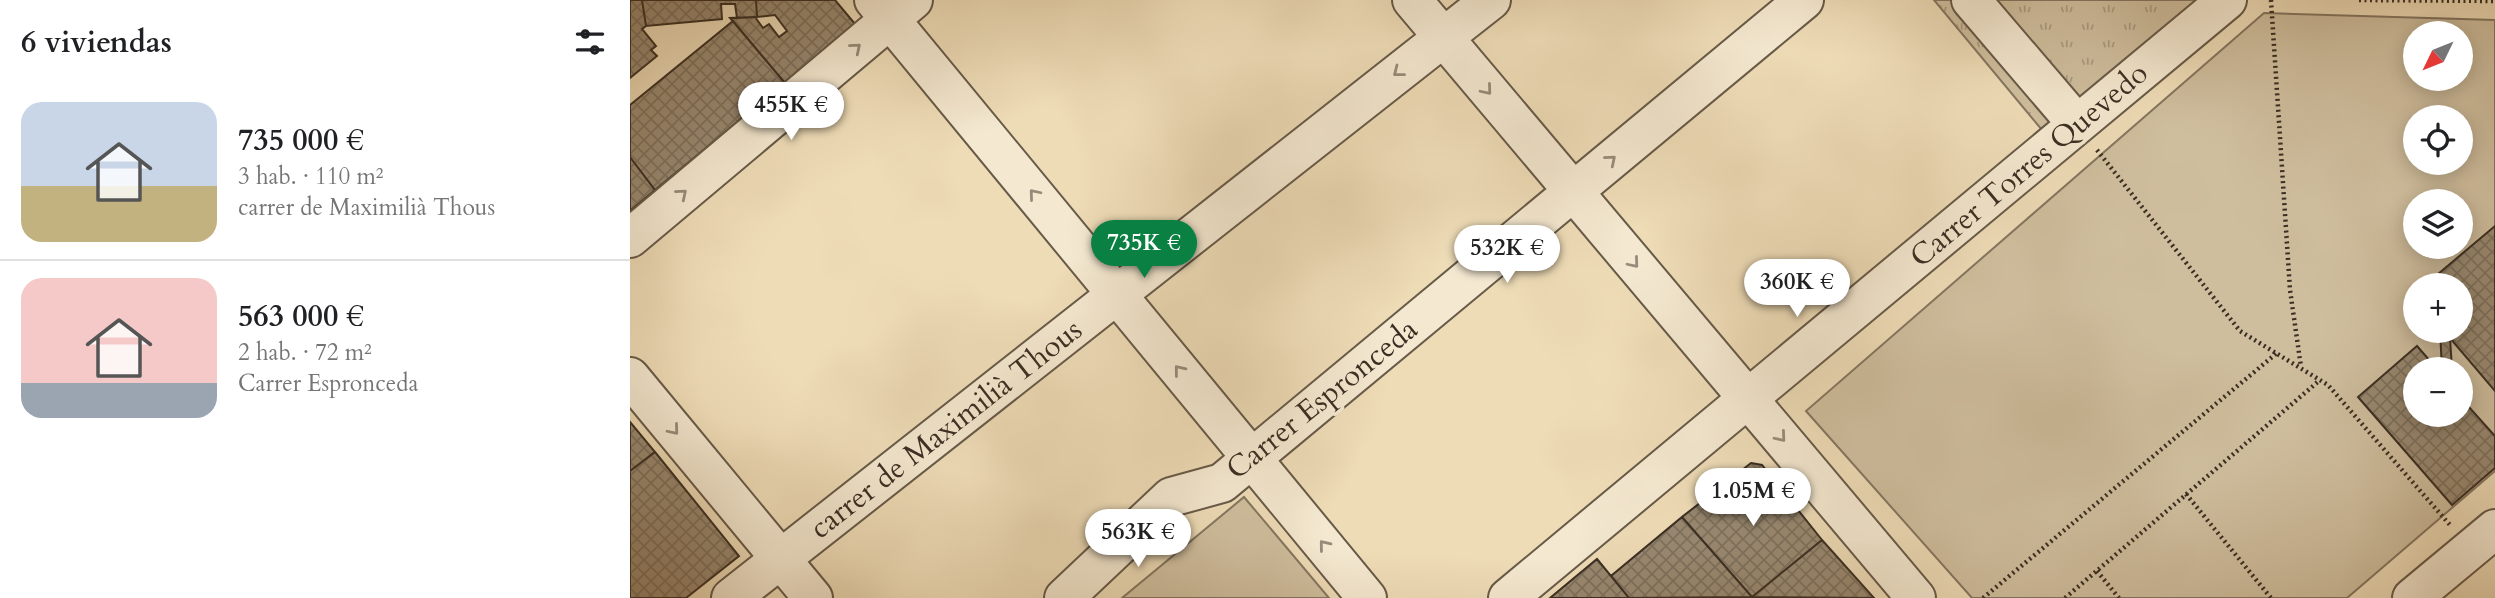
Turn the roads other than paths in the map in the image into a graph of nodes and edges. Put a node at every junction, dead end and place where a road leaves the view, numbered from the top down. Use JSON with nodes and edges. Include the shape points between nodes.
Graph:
{"nodes":[{"id":1,"x":1412,"y":0,"type":"edge"},
{"id":2,"x":1490,"y":0,"type":"edge"},
{"id":3,"x":1804,"y":0,"type":"edge"},
{"id":4,"x":1971,"y":0,"type":"edge"},
{"id":5,"x":2227,"y":0,"type":"edge"},
{"id":6,"x":892,"y":7,"type":"edge"},
{"id":7,"x":1443,"y":37,"type":"junction"},
{"id":8,"x":2077,"y":124,"type":"junction"},
{"id":9,"x":1573,"y":191,"type":"junction"},
{"id":10,"x":630,"y":238,"type":"edge"},
{"id":11,"x":1117,"y":294,"type":"junction"},
{"id":12,"x":630,"y":377,"type":"edge"},
{"id":13,"x":1748,"y":399,"type":"junction"},
{"id":14,"x":1252,"y":458,"type":"junction"},
{"id":15,"x":2483,"y":539,"type":"edge"},
{"id":16,"x":781,"y":559,"type":"junction"},
{"id":17,"x":731,"y":598,"type":"edge"},
{"id":18,"x":813,"y":598,"type":"edge"},
{"id":19,"x":1063,"y":598,"type":"edge"},
{"id":20,"x":1367,"y":598,"type":"edge"},
{"id":21,"x":1508,"y":598,"type":"edge"},
{"id":22,"x":1916,"y":598,"type":"edge"},
{"id":23,"x":2412,"y":598,"type":"edge"}],
"edges":[{"from":1,"to":7,"type":"street"},
{"from":2,"to":7,"type":"street","name":"carrer de Maximilià Thous"},
{"from":9,"to":3,"type":"street","name":"Carrer Espronceda","one_way":true},
{"from":4,"to":8,"type":"street"},
{"from":5,"to":8,"type":"street","name":"Carrer Torres Quevedo"},
{"from":10,"to":6,"type":"street","one_way":true},
{"from":11,"to":6,"type":"street","one_way":true},
{"from":7,"to":9,"type":"street","one_way":true},
{"from":7,"to":11,"type":"street","name":"carrer de Maximilià Thous","one_way":true},
{"from":8,"to":13,"type":"street","name":"Carrer Torres Quevedo"},
{"from":9,"to":13,"type":"street","one_way":true},
{"from":9,"to":14,"type":"street","name":"Carrer Espronceda"},
{"from":14,"to":11,"type":"street","one_way":true},
{"from":11,"to":16,"type":"street","name":"carrer de Maximilià Thous"},
{"from":12,"to":16,"type":"street","one_way":true},
{"from":13,"to":21,"type":"street","name":"Carrer Torres Quevedo"},
{"from":13,"to":22,"type":"street","one_way":true},
{"from":14,"to":19,"type":"street","name":"Carrer Espronceda","via":[[1222,483],[1171,497]]},
{"from":20,"to":14,"type":"street","one_way":true},
{"from":15,"to":23,"type":"street"},
{"from":16,"to":17,"type":"street","name":"carrer de Maximilià Thous"},
{"from":16,"to":18,"type":"street"}]}
